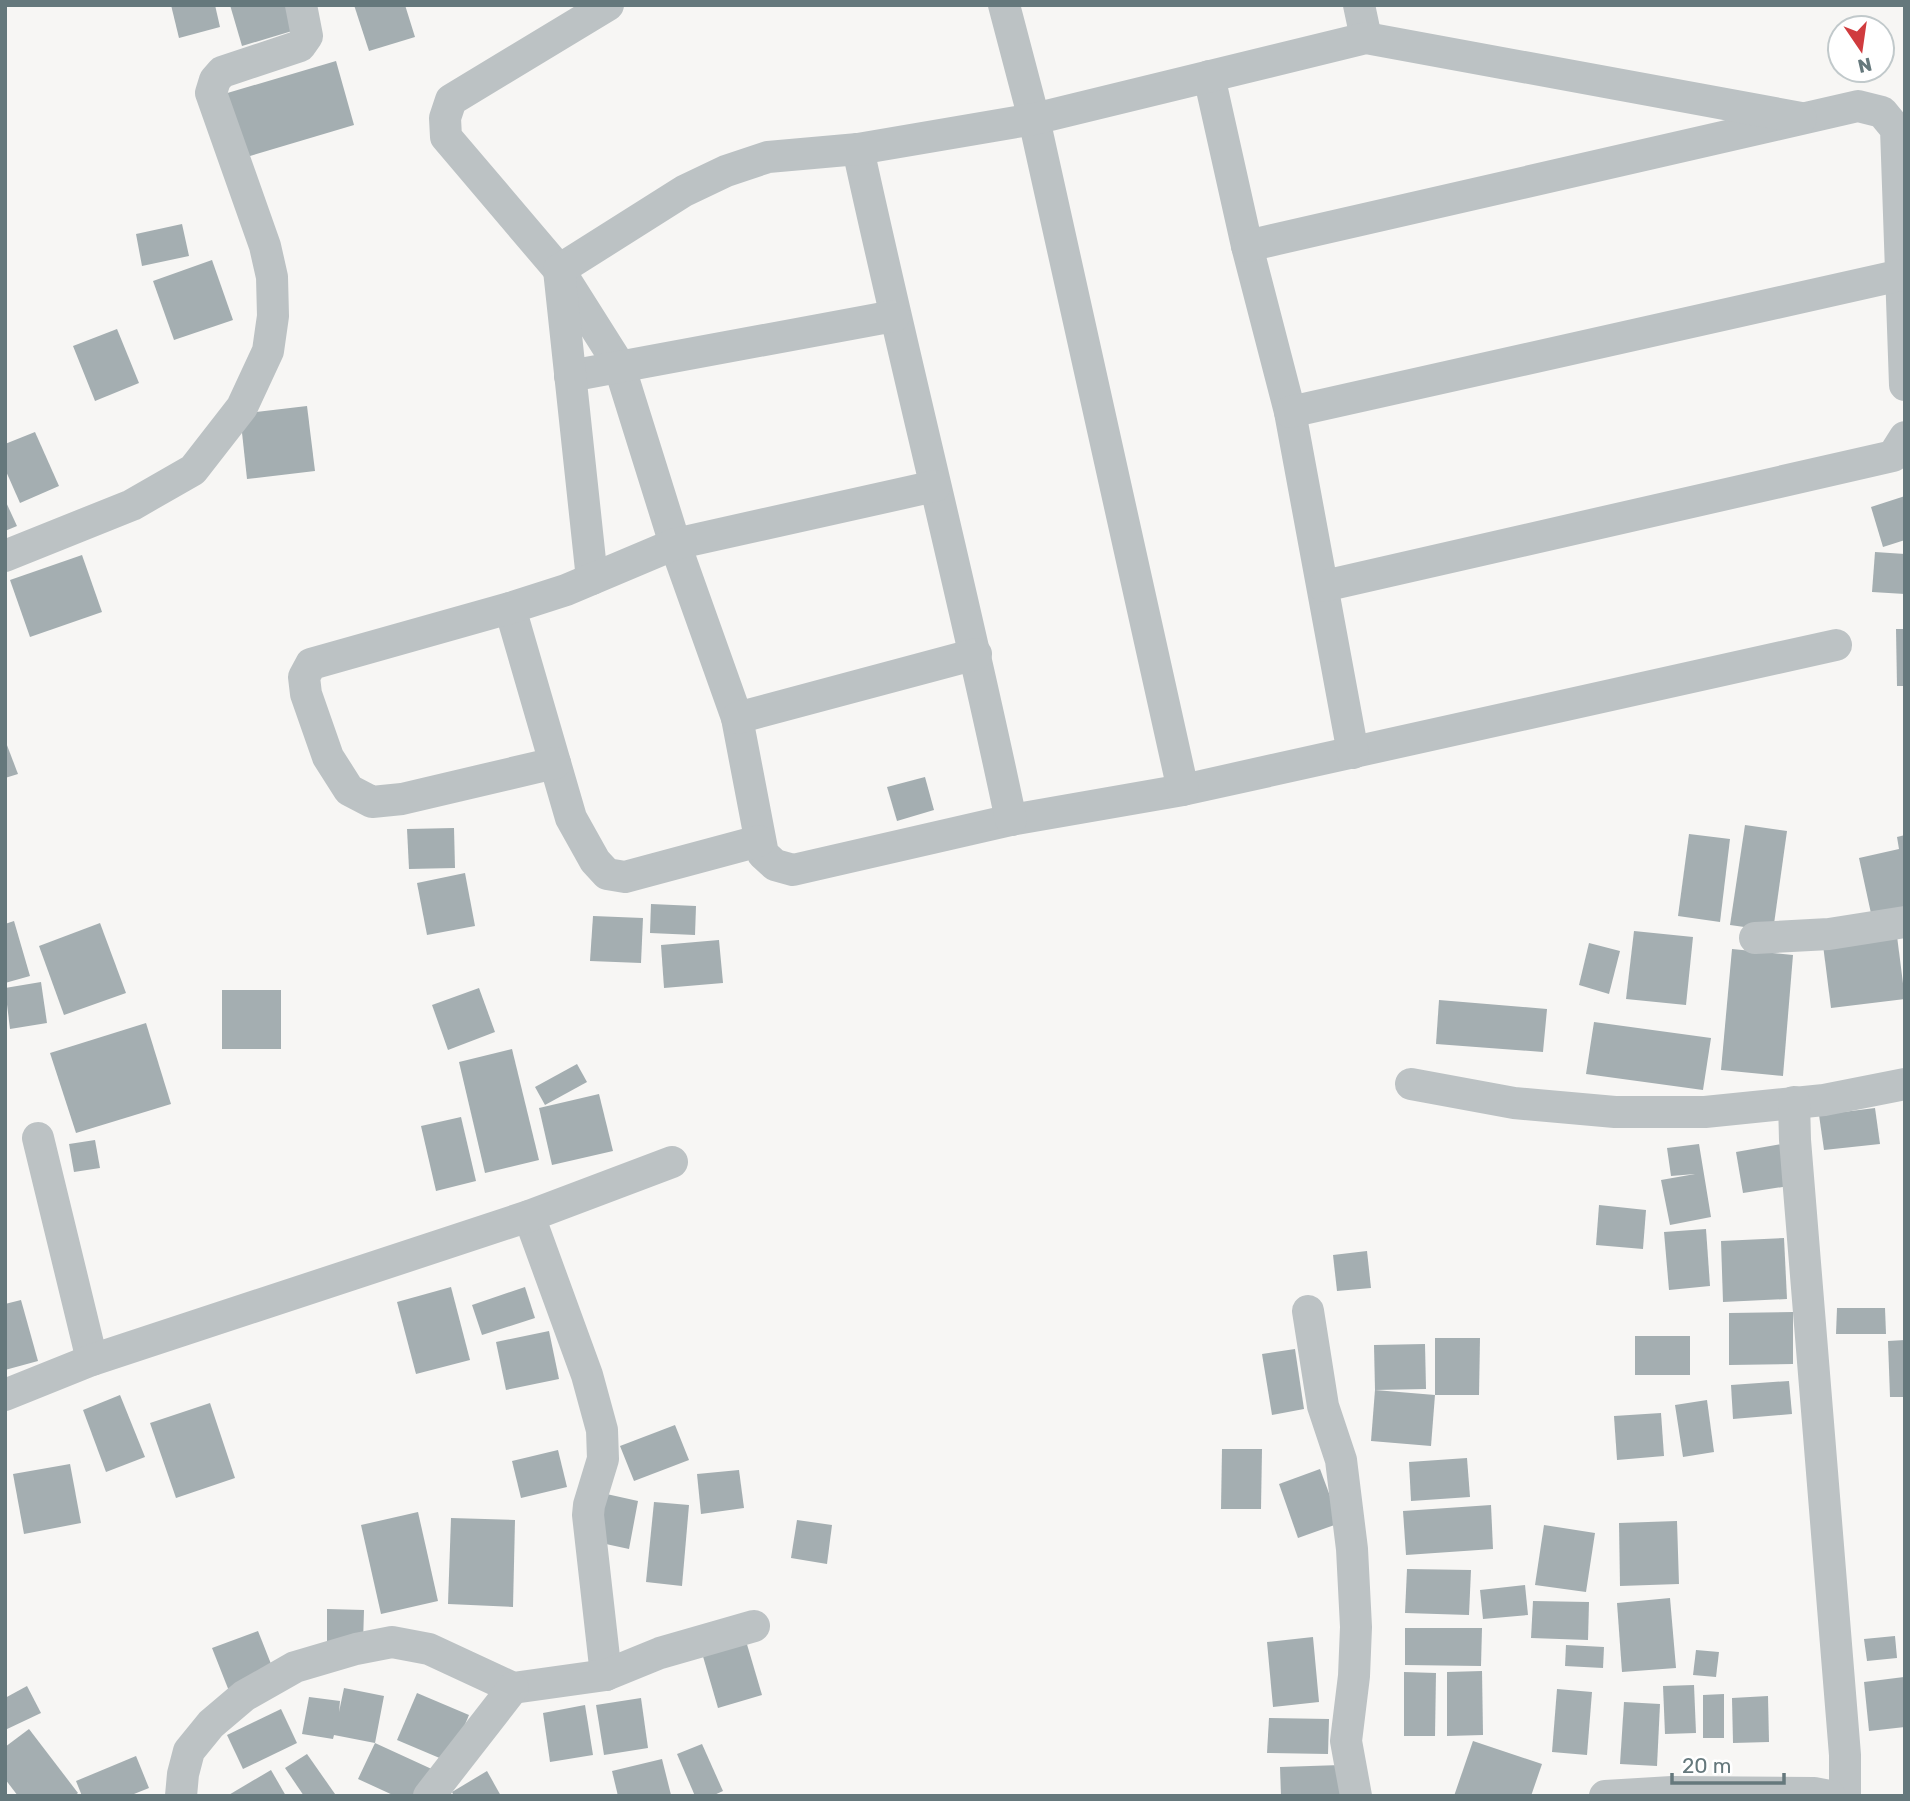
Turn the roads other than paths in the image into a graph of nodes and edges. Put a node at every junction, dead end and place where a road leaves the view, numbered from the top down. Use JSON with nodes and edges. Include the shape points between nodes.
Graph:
{"nodes":[{"id":1,"x":301,"y":5,"type":"edge"},
{"id":2,"x":608,"y":5,"type":"edge"},
{"id":3,"x":1004,"y":5,"type":"edge"},
{"id":4,"x":1359,"y":5,"type":"edge"},
{"id":5,"x":1366,"y":38,"type":"junction"},
{"id":6,"x":1209,"y":76,"type":"junction"},
{"id":7,"x":1801,"y":118,"type":"junction"},
{"id":8,"x":1034,"y":119,"type":"junction"},
{"id":9,"x":858,"y":149,"type":"junction"},
{"id":10,"x":1247,"y":246,"type":"junction"},
{"id":11,"x":559,"y":270,"type":"junction"},
{"id":12,"x":1901,"y":275,"type":"junction"},
{"id":13,"x":894,"y":316,"type":"junction"},
{"id":14,"x":619,"y":365,"type":"junction"},
{"id":15,"x":570,"y":376,"type":"junction"},
{"id":16,"x":1905,"y":385,"type":"edge"},
{"id":17,"x":1290,"y":412,"type":"junction"},
{"id":18,"x":1905,"y":437,"type":"edge"},
{"id":19,"x":935,"y":486,"type":"junction"},
{"id":20,"x":675,"y":544,"type":"junction"},
{"id":21,"x":5,"y":556,"type":"edge"},
{"id":22,"x":592,"y":579,"type":"junction"},
{"id":23,"x":1324,"y":586,"type":"junction"},
{"id":24,"x":510,"y":608,"type":"junction"},
{"id":25,"x":1836,"y":645,"type":"dead end"},
{"id":26,"x":976,"y":654,"type":"junction"},
{"id":27,"x":737,"y":718,"type":"junction"},
{"id":28,"x":1353,"y":753,"type":"junction"},
{"id":29,"x":555,"y":763,"type":"junction"},
{"id":30,"x":1183,"y":790,"type":"junction"},
{"id":31,"x":1011,"y":820,"type":"junction"},
{"id":32,"x":759,"y":841,"type":"junction"},
{"id":33,"x":1905,"y":922,"type":"edge"},
{"id":34,"x":1755,"y":938,"type":"dead end"},
{"id":35,"x":1411,"y":1084,"type":"dead end"},
{"id":36,"x":1905,"y":1084,"type":"edge"},
{"id":37,"x":1794,"y":1102,"type":"junction"},
{"id":38,"x":38,"y":1138,"type":"dead end"},
{"id":39,"x":672,"y":1161,"type":"dead end"},
{"id":40,"x":529,"y":1216,"type":"junction"},
{"id":41,"x":1308,"y":1311,"type":"dead end"},
{"id":42,"x":92,"y":1360,"type":"junction"},
{"id":43,"x":5,"y":1395,"type":"edge"},
{"id":44,"x":754,"y":1626,"type":"dead end"},
{"id":45,"x":606,"y":1675,"type":"junction"},
{"id":46,"x":513,"y":1688,"type":"junction"},
{"id":47,"x":1672,"y":1794,"type":"edge"},
{"id":48,"x":181,"y":1796,"type":"edge"},
{"id":49,"x":429,"y":1796,"type":"edge"},
{"id":50,"x":1356,"y":1796,"type":"edge"},
{"id":51,"x":1605,"y":1796,"type":"edge"},
{"id":52,"x":1829,"y":1796,"type":"edge"},
{"id":53,"x":1845,"y":1796,"type":"edge"}],
"edges":[{"from":1,"to":21,"type":"street","via":[[307,36],[300,46],[222,72],[211,93],[272,278],[268,351],[242,407],[193,470],[132,505]]},
{"from":2,"to":11,"type":"street","via":[[452,100],[445,118],[446,137]]},
{"from":3,"to":8,"type":"street"},
{"from":4,"to":5,"type":"street"},
{"from":5,"to":6,"type":"street"},
{"from":5,"to":7,"type":"street"},
{"from":6,"to":8,"type":"street"},
{"from":6,"to":10,"type":"street"},
{"from":7,"to":10,"type":"street"},
{"from":7,"to":12,"type":"street","via":[[1858,106],[1882,112],[1896,129]]},
{"from":8,"to":9,"type":"street"},
{"from":8,"to":30,"type":"street"},
{"from":9,"to":11,"type":"street","via":[[768,157],[726,171],[684,191]]},
{"from":9,"to":13,"type":"street"},
{"from":10,"to":17,"type":"street"},
{"from":11,"to":14,"type":"street"},
{"from":11,"to":15,"type":"street"},
{"from":12,"to":16,"type":"street"},
{"from":12,"to":17,"type":"street"},
{"from":13,"to":14,"type":"street"},
{"from":13,"to":19,"type":"street"},
{"from":14,"to":15,"type":"street"},
{"from":14,"to":20,"type":"street"},
{"from":15,"to":22,"type":"street"},
{"from":17,"to":23,"type":"street"},
{"from":18,"to":23,"type":"street","via":[[1893,456]]},
{"from":19,"to":20,"type":"street"},
{"from":19,"to":26,"type":"street"},
{"from":20,"to":22,"type":"street"},
{"from":20,"to":27,"type":"street"},
{"from":22,"to":24,"type":"street"},
{"from":23,"to":28,"type":"street"},
{"from":24,"to":29,"type":"street"},
{"from":24,"to":29,"type":"street","via":[[311,664],[304,677],[306,694],[328,757],[349,790],[372,802]]},
{"from":25,"to":28,"type":"street"},
{"from":26,"to":27,"type":"street"},
{"from":26,"to":31,"type":"street"},
{"from":27,"to":32,"type":"street"},
{"from":28,"to":30,"type":"street"},
{"from":29,"to":32,"type":"street","via":[[571,818],[607,874],[625,877]]},
{"from":30,"to":31,"type":"street"},
{"from":31,"to":32,"type":"street","via":[[793,870],[775,865],[763,854]]},
{"from":33,"to":34,"type":"street","via":[[1829,934]]},
{"from":35,"to":37,"type":"street","via":[[1514,1103],[1615,1112],[1705,1112]]},
{"from":36,"to":37,"type":"street"},
{"from":37,"to":53,"type":"street"},
{"from":38,"to":42,"type":"street"},
{"from":39,"to":40,"type":"street"},
{"from":40,"to":42,"type":"street"},
{"from":40,"to":45,"type":"street","via":[[587,1375],[602,1430],[603,1459],[588,1515]]},
{"from":41,"to":50,"type":"street","via":[[1323,1406],[1341,1460],[1352,1549],[1356,1627],[1346,1741]]},
{"from":42,"to":43,"type":"street"},
{"from":44,"to":45,"type":"street","via":[[660,1653]]},
{"from":45,"to":46,"type":"street"},
{"from":46,"to":48,"type":"street","via":[[429,1649],[392,1642],[295,1667],[244,1696],[211,1724],[189,1751]]},
{"from":46,"to":49,"type":"street"},
{"from":47,"to":51,"type":"street"},
{"from":47,"to":52,"type":"street"}]}
